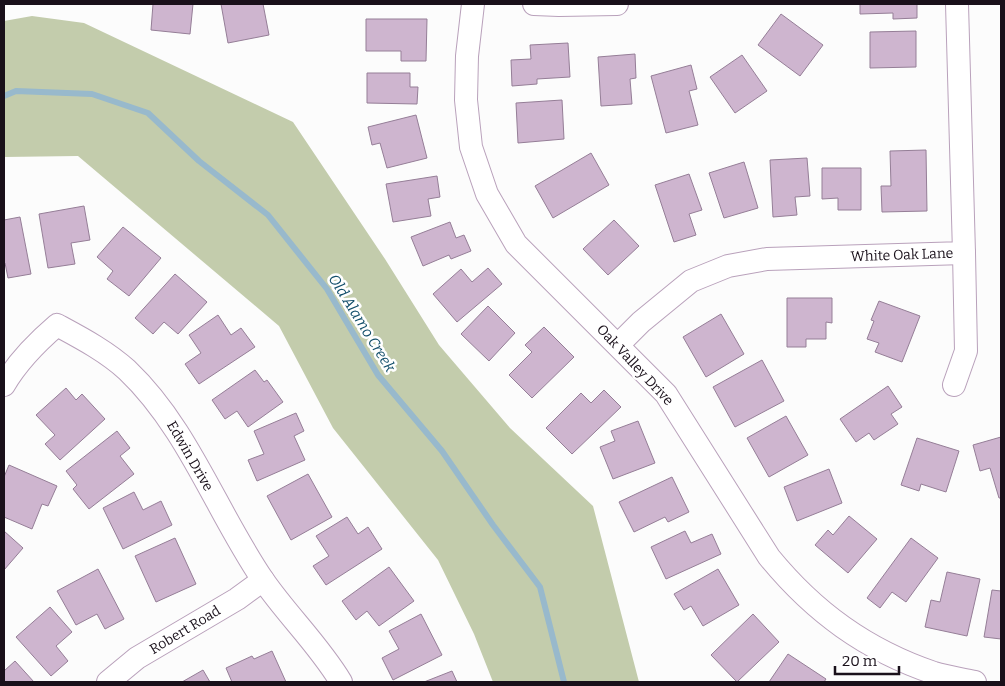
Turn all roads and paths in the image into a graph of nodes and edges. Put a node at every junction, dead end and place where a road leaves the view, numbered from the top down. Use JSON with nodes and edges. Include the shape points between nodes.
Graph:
{"nodes":[{"id":1,"x":473,"y":4,"type":"edge"},
{"id":2,"x":534,"y":4,"type":"edge"},
{"id":3,"x":617,"y":4,"type":"edge"},
{"id":4,"x":958,"y":4,"type":"edge"},
{"id":5,"x":964,"y":253,"type":"junction"},
{"id":6,"x":618,"y":345,"type":"junction"},
{"id":7,"x":4,"y":385,"type":"edge"},
{"id":8,"x":954,"y":385,"type":"dead end"},
{"id":9,"x":263,"y":580,"type":"junction"},
{"id":10,"x":108,"y":682,"type":"edge"},
{"id":11,"x":341,"y":682,"type":"edge"},
{"id":12,"x":976,"y":682,"type":"edge"}],
"edges":[{"from":1,"to":6,"type":"street","name":"Oak Valley Drive","via":[[466,100],[471,147],[487,194],[516,244]]},
{"from":2,"to":3,"type":"street"},
{"from":4,"to":5,"type":"street","name":"White Oak Lane"},
{"from":5,"to":6,"type":"street","name":"White Oak Lane","via":[[766,259],[728,266],[691,281]]},
{"from":5,"to":8,"type":"street","via":[[966,351]]},
{"from":6,"to":12,"type":"street","name":"Oak Valley Drive","via":[[666,394],[769,557],[813,604],[885,653],[935,673]]},
{"from":7,"to":9,"type":"street","name":"Edwin Drive","via":[[34,344],[57,325],[98,347],[127,370],[166,413]]},
{"from":9,"to":10,"type":"street","name":"Robert Road","via":[[138,658]]},
{"from":9,"to":11,"type":"street","name":"Edwin Drive"}]}
